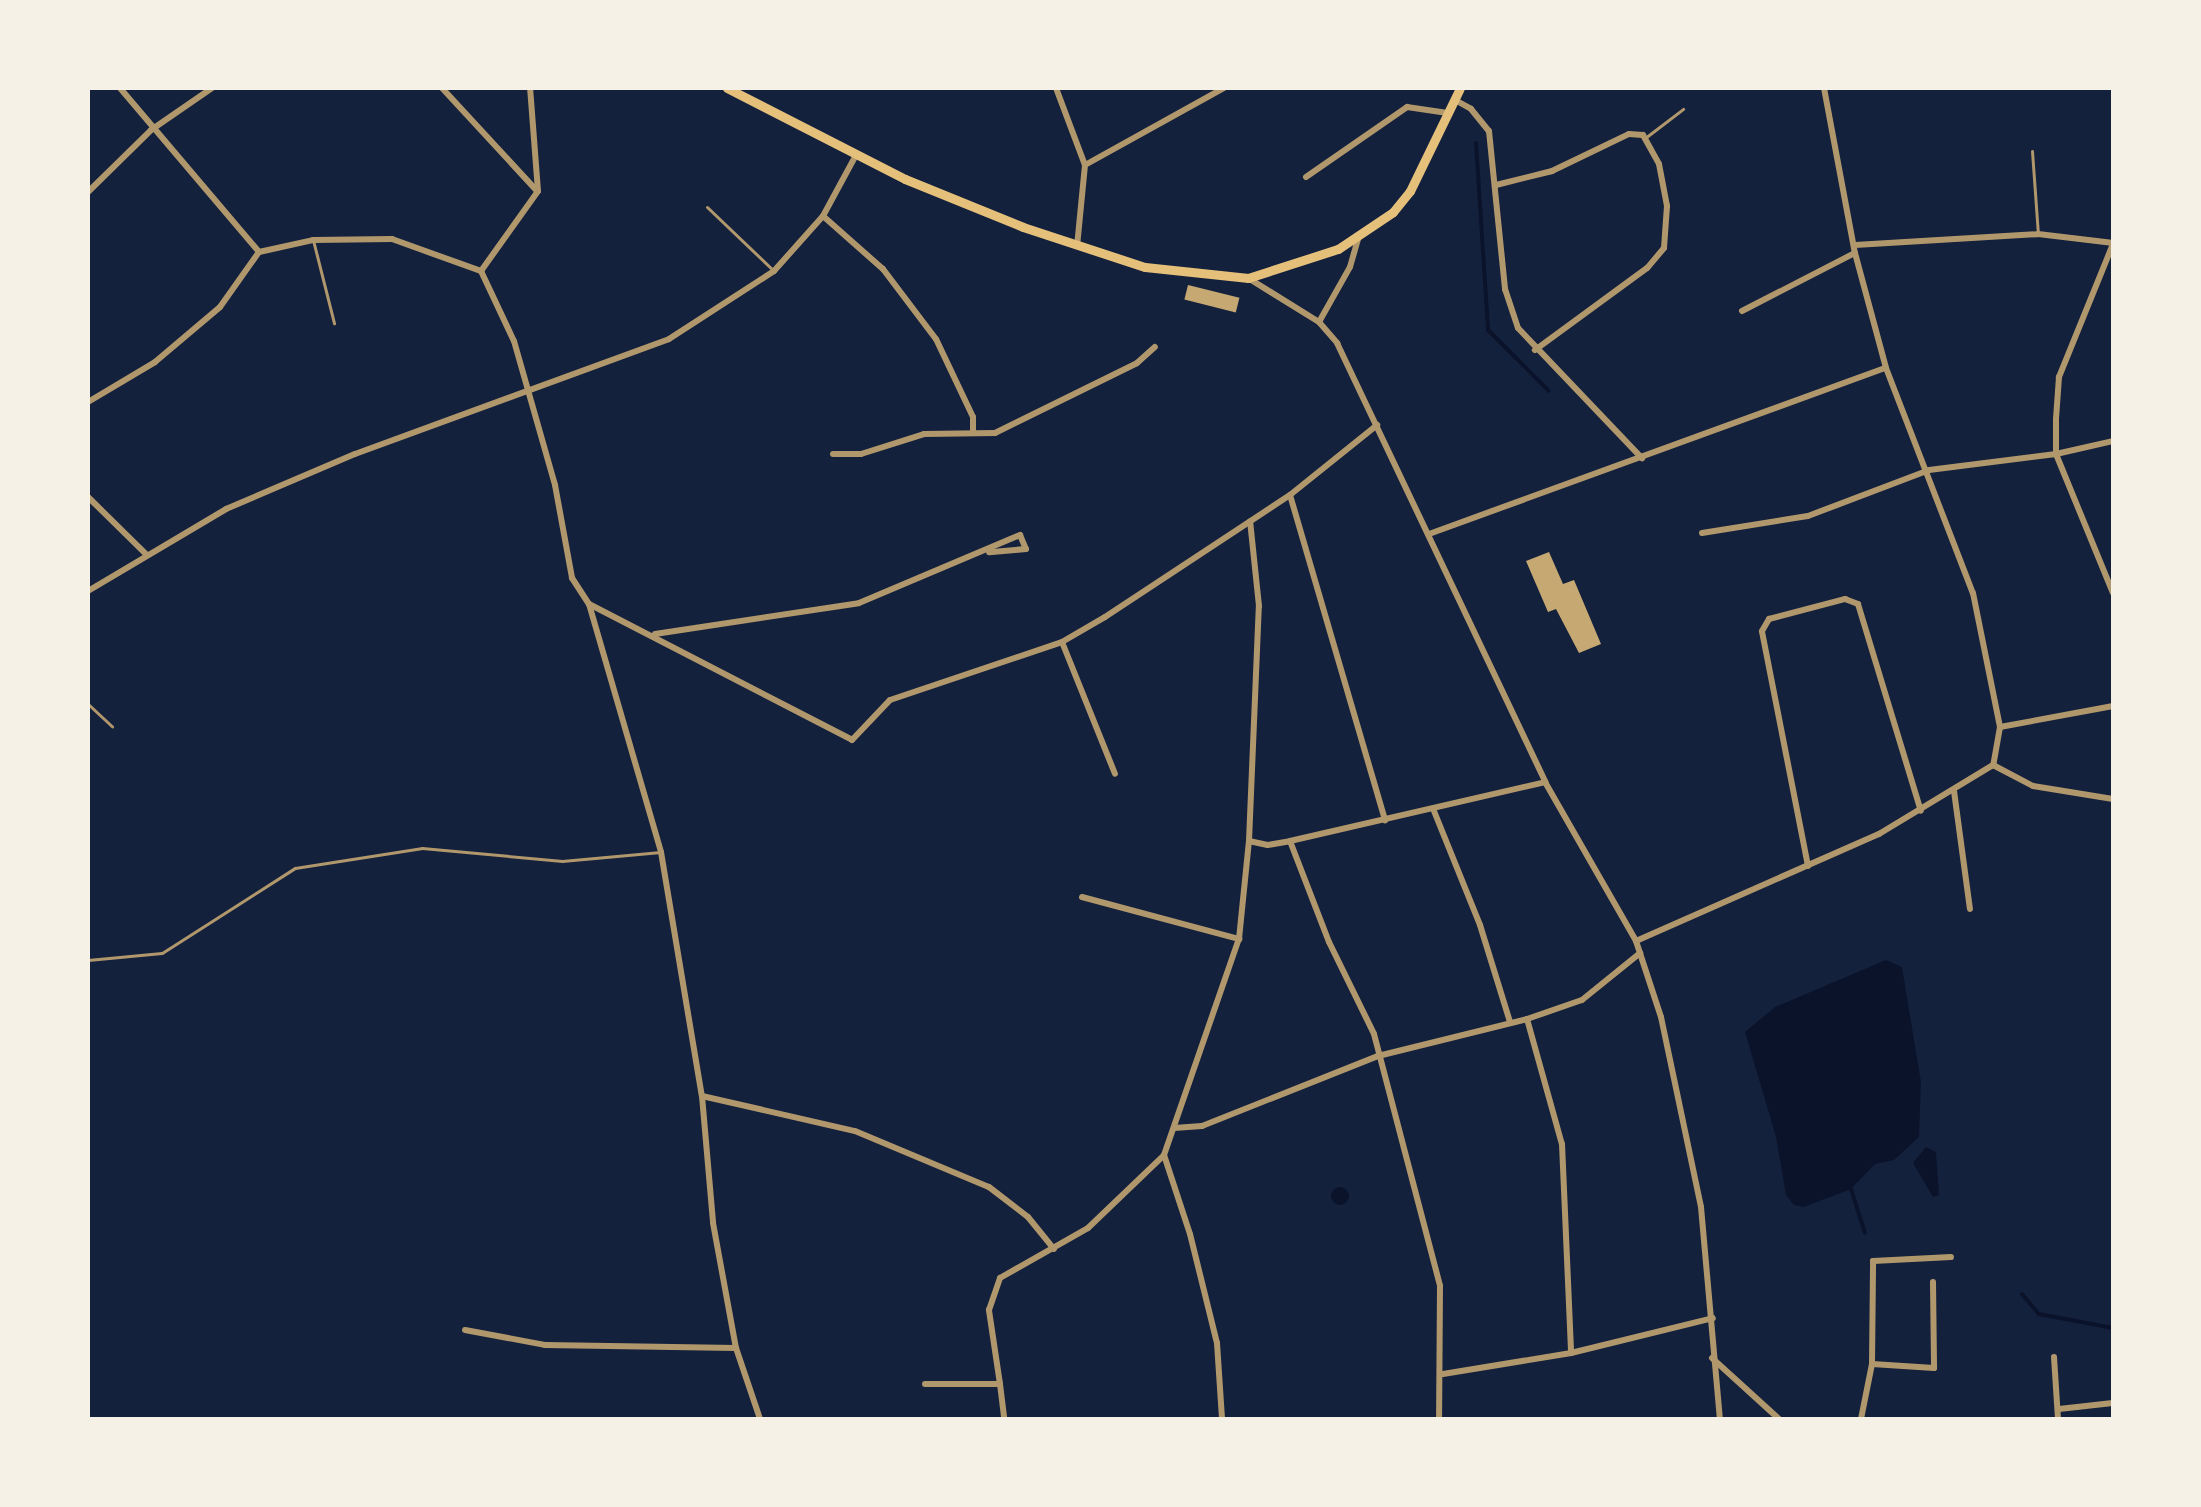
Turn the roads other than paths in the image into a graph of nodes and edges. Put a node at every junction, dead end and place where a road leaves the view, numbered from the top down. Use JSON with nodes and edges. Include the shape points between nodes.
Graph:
{"nodes":[{"id":1,"x":120,"y":88,"type":"edge"},
{"id":2,"x":212,"y":88,"type":"edge"},
{"id":3,"x":442,"y":88,"type":"edge"},
{"id":4,"x":530,"y":88,"type":"edge"},
{"id":5,"x":728,"y":88,"type":"edge"},
{"id":6,"x":1056,"y":88,"type":"edge"},
{"id":7,"x":1199,"y":88,"type":"edge"},
{"id":8,"x":1224,"y":88,"type":"edge"},
{"id":9,"x":1460,"y":88,"type":"edge"},
{"id":10,"x":1824,"y":88,"type":"edge"},
{"id":11,"x":1206,"y":97,"type":"junction"},
{"id":12,"x":1455,"y":100,"type":"junction"},
{"id":13,"x":1683,"y":109,"type":"dead end"},
{"id":14,"x":1448,"y":113,"type":"junction"},
{"id":15,"x":151,"y":130,"type":"junction"},
{"id":16,"x":1645,"y":138,"type":"junction"},
{"id":17,"x":2032,"y":151,"type":"dead end"},
{"id":18,"x":856,"y":155,"type":"junction"},
{"id":19,"x":1085,"y":165,"type":"junction"},
{"id":20,"x":1306,"y":177,"type":"dead end"},
{"id":21,"x":1496,"y":185,"type":"junction"},
{"id":22,"x":538,"y":191,"type":"junction"},
{"id":23,"x":88,"y":192,"type":"edge"},
{"id":24,"x":707,"y":207,"type":"dead end"},
{"id":25,"x":823,"y":216,"type":"junction"},
{"id":26,"x":2038,"y":234,"type":"junction"},
{"id":27,"x":1358,"y":239,"type":"junction"},
{"id":28,"x":313,"y":240,"type":"junction"},
{"id":29,"x":2113,"y":243,"type":"edge"},
{"id":30,"x":1855,"y":245,"type":"junction"},
{"id":31,"x":1077,"y":246,"type":"junction"},
{"id":32,"x":259,"y":252,"type":"junction"},
{"id":33,"x":1855,"y":253,"type":"junction"},
{"id":34,"x":481,"y":271,"type":"junction"},
{"id":35,"x":774,"y":271,"type":"junction"},
{"id":36,"x":1248,"y":278,"type":"junction"},
{"id":37,"x":1742,"y":311,"type":"dead end"},
{"id":38,"x":1319,"y":322,"type":"junction"},
{"id":39,"x":334,"y":323,"type":"dead end"},
{"id":40,"x":1155,"y":347,"type":"dead end"},
{"id":41,"x":1535,"y":350,"type":"junction"},
{"id":42,"x":1886,"y":368,"type":"junction"},
{"id":43,"x":529,"y":392,"type":"junction"},
{"id":44,"x":88,"y":402,"type":"edge"},
{"id":45,"x":1377,"y":425,"type":"junction"},
{"id":46,"x":973,"y":433,"type":"junction"},
{"id":47,"x":2113,"y":441,"type":"edge"},
{"id":48,"x":833,"y":454,"type":"dead end"},
{"id":49,"x":2056,"y":454,"type":"junction"},
{"id":50,"x":1642,"y":458,"type":"junction"},
{"id":51,"x":1929,"y":470,"type":"junction"},
{"id":52,"x":1290,"y":495,"type":"junction"},
{"id":53,"x":88,"y":497,"type":"edge"},
{"id":54,"x":1250,"y":521,"type":"junction"},
{"id":55,"x":1702,"y":533,"type":"dead end"},
{"id":56,"x":1429,"y":534,"type":"junction"},
{"id":57,"x":989,"y":552,"type":"junction"},
{"id":58,"x":146,"y":554,"type":"junction"},
{"id":59,"x":88,"y":591,"type":"edge"},
{"id":60,"x":2113,"y":593,"type":"edge"},
{"id":61,"x":589,"y":604,"type":"junction"},
{"id":62,"x":655,"y":634,"type":"junction"},
{"id":63,"x":1062,"y":642,"type":"junction"},
{"id":64,"x":88,"y":704,"type":"edge"},
{"id":65,"x":2113,"y":706,"type":"edge"},
{"id":66,"x":112,"y":726,"type":"dead end"},
{"id":67,"x":2000,"y":727,"type":"junction"},
{"id":68,"x":1993,"y":765,"type":"junction"},
{"id":69,"x":1115,"y":774,"type":"dead end"},
{"id":70,"x":1545,"y":782,"type":"junction"},
{"id":71,"x":1954,"y":791,"type":"junction"},
{"id":72,"x":2113,"y":799,"type":"edge"},
{"id":73,"x":1434,"y":811,"type":"junction"},
{"id":74,"x":1921,"y":811,"type":"junction"},
{"id":75,"x":1385,"y":820,"type":"junction"},
{"id":76,"x":1249,"y":841,"type":"junction"},
{"id":77,"x":1290,"y":841,"type":"junction"},
{"id":78,"x":661,"y":852,"type":"junction"},
{"id":79,"x":1808,"y":866,"type":"junction"},
{"id":80,"x":1082,"y":897,"type":"dead end"},
{"id":81,"x":1970,"y":909,"type":"dead end"},
{"id":82,"x":1239,"y":939,"type":"junction"},
{"id":83,"x":1636,"y":941,"type":"junction"},
{"id":84,"x":1640,"y":953,"type":"junction"},
{"id":85,"x":88,"y":960,"type":"edge"},
{"id":86,"x":1527,"y":1019,"type":"junction"},
{"id":87,"x":1510,"y":1022,"type":"junction"},
{"id":88,"x":1378,"y":1056,"type":"junction"},
{"id":89,"x":702,"y":1096,"type":"junction"},
{"id":90,"x":1174,"y":1128,"type":"junction"},
{"id":91,"x":1164,"y":1155,"type":"junction"},
{"id":92,"x":1054,"y":1249,"type":"junction"},
{"id":93,"x":1951,"y":1257,"type":"dead end"},
{"id":94,"x":1933,"y":1282,"type":"dead end"},
{"id":95,"x":1713,"y":1318,"type":"junction"},
{"id":96,"x":465,"y":1330,"type":"dead end"},
{"id":97,"x":736,"y":1348,"type":"junction"},
{"id":98,"x":1571,"y":1353,"type":"junction"},
{"id":99,"x":2054,"y":1357,"type":"dead end"},
{"id":100,"x":1712,"y":1358,"type":"junction"},
{"id":101,"x":1872,"y":1364,"type":"junction"},
{"id":102,"x":1443,"y":1374,"type":"junction"},
{"id":103,"x":925,"y":1384,"type":"dead end"},
{"id":104,"x":1000,"y":1384,"type":"junction"},
{"id":105,"x":2113,"y":1403,"type":"edge"},
{"id":106,"x":2059,"y":1409,"type":"junction"},
{"id":107,"x":760,"y":1419,"type":"edge"},
{"id":108,"x":1004,"y":1419,"type":"edge"},
{"id":109,"x":1222,"y":1419,"type":"edge"},
{"id":110,"x":1439,"y":1419,"type":"edge"},
{"id":111,"x":1720,"y":1419,"type":"edge"},
{"id":112,"x":1779,"y":1419,"type":"edge"},
{"id":113,"x":1861,"y":1419,"type":"edge"},
{"id":114,"x":2058,"y":1419,"type":"edge"}],
"edges":[{"from":1,"to":15,"type":"street"},
{"from":2,"to":15,"type":"street"},
{"from":3,"to":22,"type":"street"},
{"from":4,"to":22,"type":"street"},
{"from":5,"to":18,"type":"main road"},
{"from":6,"to":19,"type":"street"},
{"from":7,"to":11,"type":"street"},
{"from":8,"to":11,"type":"street"},
{"from":9,"to":12,"type":"main road"},
{"from":10,"to":30,"type":"street"},
{"from":11,"to":19,"type":"street"},
{"from":12,"to":14,"type":"main road"},
{"from":12,"to":21,"type":"street","via":[[1471,109],[1489,131]]},
{"from":13,"to":16,"type":"lane"},
{"from":14,"to":20,"type":"street","via":[[1407,107]]},
{"from":14,"to":27,"type":"main road","via":[[1410,191]]},
{"from":15,"to":23,"type":"street"},
{"from":15,"to":32,"type":"street"},
{"from":16,"to":21,"type":"street","via":[[1629,134],[1552,171]]},
{"from":16,"to":41,"type":"street","via":[[1659,164],[1667,206],[1664,248],[1647,268]]},
{"from":17,"to":26,"type":"lane"},
{"from":18,"to":25,"type":"street"},
{"from":18,"to":31,"type":"main road","via":[[969,207]]},
{"from":19,"to":31,"type":"street"},
{"from":21,"to":41,"type":"street","via":[[1508,302],[1518,328]]},
{"from":22,"to":34,"type":"street"},
{"from":24,"to":35,"type":"lane"},
{"from":25,"to":35,"type":"street"},
{"from":25,"to":46,"type":"street","via":[[883,269],[936,339],[973,417]]},
{"from":26,"to":29,"type":"street","via":[[2075,234]]},
{"from":26,"to":30,"type":"street"},
{"from":27,"to":36,"type":"main road"},
{"from":27,"to":38,"type":"street","via":[[1350,267]]},
{"from":28,"to":32,"type":"street"},
{"from":28,"to":34,"type":"street","via":[[392,239]]},
{"from":28,"to":39,"type":"lane"},
{"from":29,"to":49,"type":"street","via":[[2059,377]]},
{"from":30,"to":33,"type":"street"},
{"from":31,"to":36,"type":"main road","via":[[1145,267]]},
{"from":32,"to":44,"type":"street","via":[[220,307],[155,362]]},
{"from":33,"to":37,"type":"street"},
{"from":33,"to":42,"type":"street"},
{"from":34,"to":43,"type":"street","via":[[514,341]]},
{"from":35,"to":43,"type":"street","via":[[669,339]]},
{"from":36,"to":38,"type":"street"},
{"from":38,"to":45,"type":"street","via":[[1337,343]]},
{"from":40,"to":46,"type":"street","via":[[1137,363],[995,433]]},
{"from":41,"to":50,"type":"street"},
{"from":42,"to":50,"type":"street"},
{"from":42,"to":51,"type":"street"},
{"from":43,"to":58,"type":"street","via":[[355,454],[226,509]]},
{"from":43,"to":61,"type":"street","via":[[555,485],[572,578]]},
{"from":45,"to":52,"type":"street"},
{"from":45,"to":56,"type":"street"},
{"from":46,"to":48,"type":"street","via":[[924,434],[861,454]]},
{"from":47,"to":49,"type":"street"},
{"from":49,"to":51,"type":"street"},
{"from":49,"to":60,"type":"street"},
{"from":50,"to":56,"type":"street"},
{"from":51,"to":55,"type":"street","via":[[1808,516]]},
{"from":51,"to":67,"type":"street","via":[[1973,593]]},
{"from":52,"to":54,"type":"street"},
{"from":52,"to":75,"type":"street"},
{"from":53,"to":58,"type":"street"},
{"from":54,"to":63,"type":"street"},
{"from":54,"to":76,"type":"street","via":[[1259,606]]},
{"from":56,"to":70,"type":"street"},
{"from":57,"to":57,"type":"street","via":[[1020,535],[1026,549],[1001,551]]},
{"from":57,"to":62,"type":"street","via":[[859,603]]},
{"from":58,"to":59,"type":"street"},
{"from":61,"to":62,"type":"street"},
{"from":61,"to":78,"type":"street"},
{"from":62,"to":63,"type":"street","via":[[852,740],[890,700]]},
{"from":63,"to":69,"type":"street"},
{"from":64,"to":66,"type":"lane"},
{"from":65,"to":67,"type":"street"},
{"from":67,"to":68,"type":"street"},
{"from":68,"to":71,"type":"street"},
{"from":68,"to":72,"type":"street","via":[[2033,786]]},
{"from":70,"to":73,"type":"street"},
{"from":70,"to":83,"type":"street"},
{"from":71,"to":74,"type":"street"},
{"from":71,"to":81,"type":"street"},
{"from":73,"to":75,"type":"street"},
{"from":73,"to":87,"type":"street","via":[[1480,925]]},
{"from":74,"to":79,"type":"street"},
{"from":74,"to":79,"type":"street","via":[[1858,604],[1845,599],[1769,619],[1762,631]]},
{"from":75,"to":77,"type":"street"},
{"from":76,"to":77,"type":"street"},
{"from":76,"to":82,"type":"street"},
{"from":77,"to":88,"type":"street","via":[[1329,942],[1374,1034]]},
{"from":78,"to":85,"type":"lane","via":[[562,861],[422,848],[295,868],[162,953]]},
{"from":78,"to":89,"type":"street"},
{"from":79,"to":83,"type":"street"},
{"from":80,"to":82,"type":"street"},
{"from":82,"to":90,"type":"street"},
{"from":83,"to":84,"type":"street"},
{"from":84,"to":86,"type":"street","via":[[1582,1000]]},
{"from":84,"to":95,"type":"street","via":[[1687,1131]]},
{"from":86,"to":87,"type":"street"},
{"from":86,"to":98,"type":"street","via":[[1562,1144]]},
{"from":87,"to":88,"type":"street"},
{"from":88,"to":90,"type":"street","via":[[1202,1126]]},
{"from":88,"to":102,"type":"street","via":[[1440,1286]]},
{"from":89,"to":92,"type":"street","via":[[855,1131],[989,1187],[1028,1217]]},
{"from":89,"to":97,"type":"street","via":[[713,1223]]},
{"from":90,"to":91,"type":"street"},
{"from":91,"to":92,"type":"street","via":[[1088,1228]]},
{"from":91,"to":109,"type":"street","via":[[1217,1343]]},
{"from":92,"to":104,"type":"street","via":[[1000,1278],[989,1310]]},
{"from":93,"to":101,"type":"street","via":[[1873,1261]]},
{"from":94,"to":101,"type":"street","via":[[1934,1368]]},
{"from":95,"to":98,"type":"street"},
{"from":95,"to":100,"type":"street"},
{"from":96,"to":97,"type":"street","via":[[545,1345]]},
{"from":97,"to":107,"type":"street"},
{"from":98,"to":102,"type":"street"},
{"from":99,"to":106,"type":"street"},
{"from":100,"to":111,"type":"street"},
{"from":100,"to":112,"type":"street"},
{"from":101,"to":113,"type":"street"},
{"from":102,"to":110,"type":"street"},
{"from":103,"to":104,"type":"street"},
{"from":104,"to":108,"type":"street"},
{"from":105,"to":106,"type":"street"},
{"from":106,"to":114,"type":"street"}]}
